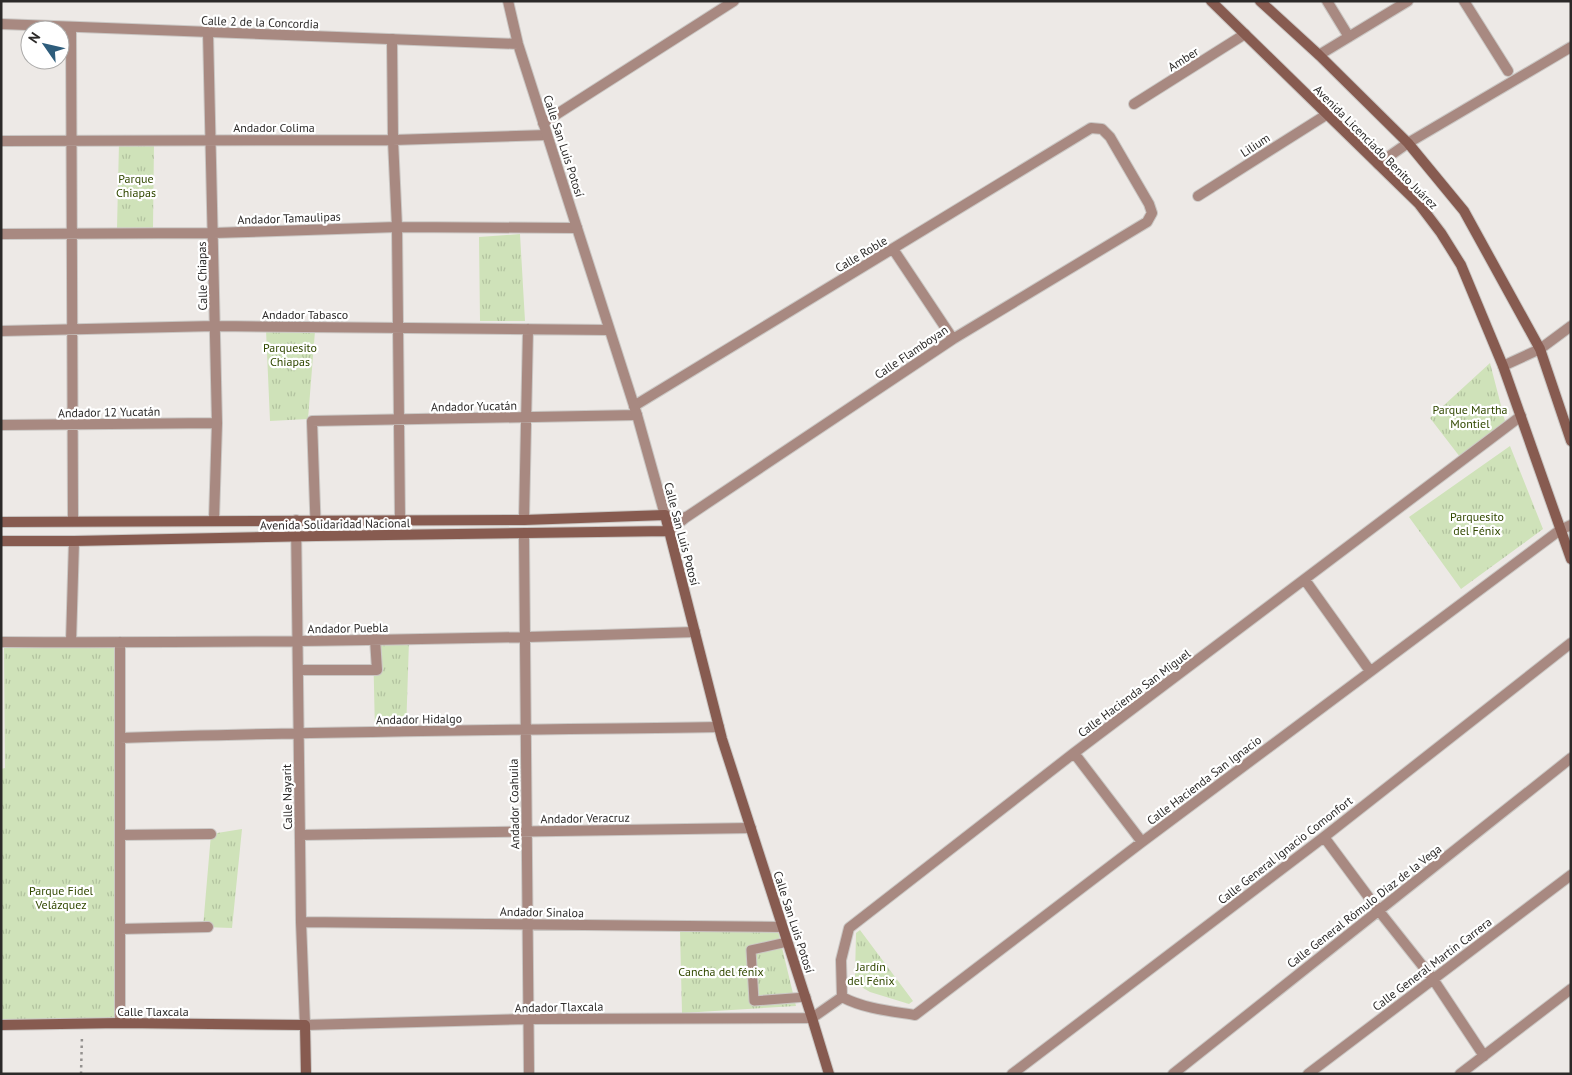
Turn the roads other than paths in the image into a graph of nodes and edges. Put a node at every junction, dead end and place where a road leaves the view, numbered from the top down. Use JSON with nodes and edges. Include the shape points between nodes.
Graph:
{"nodes":[{"id":1,"x":508,"y":1,"type":"edge"},
{"id":2,"x":734,"y":1,"type":"edge"},
{"id":3,"x":1211,"y":1,"type":"edge"},
{"id":4,"x":1260,"y":1,"type":"edge"},
{"id":5,"x":1328,"y":1,"type":"edge"},
{"id":6,"x":1408,"y":1,"type":"edge"},
{"id":7,"x":1464,"y":1,"type":"edge"},
{"id":8,"x":1,"y":24,"type":"edge"},
{"id":9,"x":71,"y":27,"type":"junction"},
{"id":10,"x":208,"y":32,"type":"junction"},
{"id":11,"x":1245,"y":34,"type":"junction"},
{"id":12,"x":1349,"y":37,"type":"junction"},
{"id":13,"x":392,"y":39,"type":"junction"},
{"id":14,"x":518,"y":44,"type":"junction"},
{"id":15,"x":1571,"y":46,"type":"edge"},
{"id":16,"x":1320,"y":56,"type":"junction"},
{"id":17,"x":1508,"y":71,"type":"dead end"},
{"id":18,"x":1134,"y":104,"type":"dead end"},
{"id":19,"x":1326,"y":115,"type":"junction"},
{"id":20,"x":543,"y":123,"type":"junction"},
{"id":21,"x":1102,"y":129,"type":"joint"},
{"id":22,"x":547,"y":135,"type":"junction"},
{"id":23,"x":71,"y":140,"type":"junction"},
{"id":24,"x":210,"y":140,"type":"junction"},
{"id":25,"x":393,"y":140,"type":"junction"},
{"id":26,"x":1,"y":141,"type":"edge"},
{"id":27,"x":1408,"y":143,"type":"junction"},
{"id":28,"x":1378,"y":164,"type":"junction"},
{"id":29,"x":1198,"y":196,"type":"dead end"},
{"id":30,"x":397,"y":227,"type":"junction"},
{"id":31,"x":577,"y":228,"type":"junction"},
{"id":32,"x":214,"y":233,"type":"junction"},
{"id":33,"x":1,"y":234,"type":"edge"},
{"id":34,"x":72,"y":234,"type":"junction"},
{"id":35,"x":893,"y":249,"type":"junction"},
{"id":36,"x":215,"y":326,"type":"junction"},
{"id":37,"x":1571,"y":326,"type":"edge"},
{"id":38,"x":398,"y":328,"type":"junction"},
{"id":39,"x":72,"y":329,"type":"junction"},
{"id":40,"x":528,"y":329,"type":"junction"},
{"id":41,"x":609,"y":330,"type":"junction"},
{"id":42,"x":1,"y":331,"type":"edge"},
{"id":43,"x":953,"y":339,"type":"junction"},
{"id":44,"x":1540,"y":349,"type":"junction"},
{"id":45,"x":1503,"y":366,"type":"junction"},
{"id":46,"x":635,"y":411,"type":"junction"},
{"id":47,"x":1521,"y":416,"type":"junction"},
{"id":48,"x":527,"y":418,"type":"junction"},
{"id":49,"x":398,"y":420,"type":"junction"},
{"id":50,"x":217,"y":423,"type":"junction"},
{"id":51,"x":1,"y":425,"type":"edge"},
{"id":52,"x":73,"y":425,"type":"junction"},
{"id":53,"x":1571,"y":440,"type":"edge"},
{"id":54,"x":665,"y":515,"type":"junction"},
{"id":55,"x":685,"y":518,"type":"junction"},
{"id":56,"x":73,"y":520,"type":"junction"},
{"id":57,"x":214,"y":520,"type":"junction"},
{"id":58,"x":296,"y":520,"type":"junction"},
{"id":59,"x":315,"y":520,"type":"junction"},
{"id":60,"x":400,"y":520,"type":"junction"},
{"id":61,"x":524,"y":520,"type":"junction"},
{"id":62,"x":1,"y":522,"type":"edge"},
{"id":63,"x":1571,"y":525,"type":"edge"},
{"id":64,"x":1560,"y":530,"type":"junction"},
{"id":65,"x":669,"y":531,"type":"junction"},
{"id":66,"x":524,"y":534,"type":"junction"},
{"id":67,"x":296,"y":536,"type":"junction"},
{"id":68,"x":316,"y":536,"type":"junction"},
{"id":69,"x":1,"y":541,"type":"edge"},
{"id":70,"x":74,"y":541,"type":"junction"},
{"id":71,"x":1571,"y":559,"type":"edge"},
{"id":72,"x":1305,"y":580,"type":"junction"},
{"id":73,"x":695,"y":632,"type":"junction"},
{"id":74,"x":524,"y":638,"type":"junction"},
{"id":75,"x":375,"y":639,"type":"junction"},
{"id":76,"x":297,"y":641,"type":"junction"},
{"id":77,"x":1,"y":642,"type":"edge"},
{"id":78,"x":70,"y":642,"type":"junction"},
{"id":79,"x":120,"y":642,"type":"junction"},
{"id":80,"x":1571,"y":643,"type":"edge"},
{"id":81,"x":298,"y":670,"type":"junction"},
{"id":82,"x":1370,"y":671,"type":"junction"},
{"id":83,"x":719,"y":727,"type":"junction"},
{"id":84,"x":525,"y":730,"type":"junction"},
{"id":85,"x":298,"y":732,"type":"junction"},
{"id":86,"x":120,"y":738,"type":"junction"},
{"id":87,"x":1074,"y":753,"type":"junction"},
{"id":88,"x":1571,"y":758,"type":"edge"},
{"id":89,"x":751,"y":828,"type":"junction"},
{"id":90,"x":527,"y":831,"type":"junction"},
{"id":91,"x":120,"y":834,"type":"junction"},
{"id":92,"x":211,"y":834,"type":"dead end"},
{"id":93,"x":300,"y":835,"type":"junction"},
{"id":94,"x":1324,"y":837,"type":"junction"},
{"id":95,"x":1142,"y":842,"type":"junction"},
{"id":96,"x":1571,"y":875,"type":"edge"},
{"id":97,"x":1379,"y":911,"type":"junction"},
{"id":98,"x":301,"y":922,"type":"junction"},
{"id":99,"x":528,"y":924,"type":"junction"},
{"id":100,"x":208,"y":927,"type":"dead end"},
{"id":101,"x":782,"y":927,"type":"junction"},
{"id":102,"x":120,"y":929,"type":"junction"},
{"id":103,"x":787,"y":942,"type":"junction"},
{"id":104,"x":1433,"y":979,"type":"junction"},
{"id":105,"x":1571,"y":989,"type":"edge"},
{"id":106,"x":806,"y":997,"type":"junction"},
{"id":107,"x":842,"y":997,"type":"junction"},
{"id":108,"x":812,"y":1018,"type":"junction"},
{"id":109,"x":528,"y":1019,"type":"junction"},
{"id":110,"x":120,"y":1023,"type":"junction"},
{"id":111,"x":1,"y":1025,"type":"edge"},
{"id":112,"x":306,"y":1025,"type":"junction"},
{"id":113,"x":1484,"y":1056,"type":"junction"},
{"id":114,"x":306,"y":1074,"type":"edge"},
{"id":115,"x":529,"y":1074,"type":"edge"},
{"id":116,"x":829,"y":1074,"type":"edge"},
{"id":117,"x":1012,"y":1074,"type":"edge"},
{"id":118,"x":1173,"y":1074,"type":"edge"},
{"id":119,"x":1308,"y":1074,"type":"edge"},
{"id":120,"x":1460,"y":1074,"type":"edge"}],
"edges":[{"from":1,"to":14,"type":"street","name":"Calle San Luis Potosí"},
{"from":2,"to":20,"type":"street"},
{"from":3,"to":11,"type":"main road","name":"Avenida Licenciado Benito Juárez"},
{"from":4,"to":16,"type":"main road","name":"Avenida Licenciado Benito Juárez"},
{"from":5,"to":12,"type":"street"},
{"from":6,"to":12,"type":"street"},
{"from":7,"to":17,"type":"street"},
{"from":8,"to":9,"type":"street","name":"Calle 2 de la Concordia"},
{"from":9,"to":10,"type":"street","name":"Calle 2 de la Concordia"},
{"from":9,"to":23,"type":"street"},
{"from":10,"to":13,"type":"street","name":"Calle 2 de la Concordia"},
{"from":10,"to":24,"type":"street","name":"Calle Chiapas"},
{"from":11,"to":18,"type":"street","name":"Amber"},
{"from":11,"to":19,"type":"main road","name":"Avenida Licenciado Benito Juárez"},
{"from":12,"to":16,"type":"street"},
{"from":13,"to":14,"type":"street","name":"Calle 2 de la Concordia"},
{"from":13,"to":25,"type":"street"},
{"from":14,"to":20,"type":"street","name":"Calle San Luis Potosí"},
{"from":15,"to":27,"type":"street"},
{"from":16,"to":27,"type":"main road","name":"Avenida Licenciado Benito Juárez"},
{"from":19,"to":28,"type":"main road","name":"Avenida Licenciado Benito Juárez"},
{"from":19,"to":29,"type":"street","name":"Lilium"},
{"from":20,"to":22,"type":"street","name":"Calle San Luis Potosí"},
{"from":21,"to":35,"type":"street","name":"Calle Roble","via":[[1091,128]]},
{"from":21,"to":43,"type":"street","name":"Calle Flamboyan","via":[[1150,204],[1152,213],[1147,222]]},
{"from":22,"to":25,"type":"street","name":"Andador Colima"},
{"from":22,"to":31,"type":"street","name":"Calle San Luis Potosí"},
{"from":23,"to":24,"type":"street","name":"Andador Colima"},
{"from":23,"to":26,"type":"street","name":"Andador Colima"},
{"from":23,"to":34,"type":"street"},
{"from":24,"to":25,"type":"street","name":"Andador Colima"},
{"from":24,"to":32,"type":"street","name":"Calle Chiapas"},
{"from":25,"to":30,"type":"street"},
{"from":27,"to":28,"type":"street"},
{"from":27,"to":44,"type":"main road","name":"Avenida Licenciado Benito Juárez","via":[[1464,211]]},
{"from":28,"to":45,"type":"main road","name":"Avenida Licenciado Benito Juárez","via":[[1419,204],[1441,232],[1461,265]]},
{"from":30,"to":31,"type":"street","name":"Andador Tamaulipas"},
{"from":30,"to":32,"type":"street","name":"Andador Tamaulipas"},
{"from":30,"to":38,"type":"street"},
{"from":31,"to":41,"type":"street","name":"Calle San Luis Potosí"},
{"from":32,"to":34,"type":"street","name":"Andador Tamaulipas"},
{"from":32,"to":36,"type":"street","name":"Calle Chiapas"},
{"from":33,"to":34,"type":"street","name":"Andador Tamaulipas"},
{"from":34,"to":39,"type":"street"},
{"from":35,"to":43,"type":"street"},
{"from":35,"to":46,"type":"street","name":"Calle Roble"},
{"from":36,"to":38,"type":"street","name":"Andador Tabasco"},
{"from":36,"to":39,"type":"street","name":"Andador Tabasco"},
{"from":36,"to":50,"type":"street","name":"Calle Chiapas"},
{"from":37,"to":44,"type":"street"},
{"from":38,"to":40,"type":"street","name":"Andador Tabasco"},
{"from":38,"to":49,"type":"street"},
{"from":39,"to":42,"type":"street","name":"Andador Tabasco"},
{"from":39,"to":52,"type":"street"},
{"from":40,"to":41,"type":"street","name":"Andador Tabasco"},
{"from":40,"to":48,"type":"street"},
{"from":41,"to":46,"type":"street","name":"Calle San Luis Potosí"},
{"from":43,"to":55,"type":"street","name":"Calle Flamboyan"},
{"from":44,"to":45,"type":"street"},
{"from":44,"to":53,"type":"main road","name":"Avenida Licenciado Benito Juárez"},
{"from":45,"to":47,"type":"main road","name":"Avenida Licenciado Benito Juárez"},
{"from":46,"to":48,"type":"street","name":"Andador Yucatán"},
{"from":46,"to":54,"type":"street","name":"Calle San Luis Potosí"},
{"from":47,"to":64,"type":"main road","name":"Avenida Licenciado Benito Juárez"},
{"from":47,"to":72,"type":"street","name":"Calle Hacienda San Miguel"},
{"from":48,"to":49,"type":"street","name":"Andador Yucatán"},
{"from":48,"to":61,"type":"street"},
{"from":49,"to":59,"type":"street","name":"Andador Yucatán","via":[[312,421]]},
{"from":49,"to":60,"type":"street"},
{"from":50,"to":52,"type":"street","name":"Andador 12 Yucatán"},
{"from":50,"to":57,"type":"street","name":"Calle Chiapas"},
{"from":51,"to":52,"type":"street","name":"Andador 12 Yucatán"},
{"from":52,"to":56,"type":"street"},
{"from":54,"to":55,"type":"street"},
{"from":54,"to":61,"type":"main road","name":"Avenida Solidaridad Nacional"},
{"from":54,"to":65,"type":"main road","name":"Calle San Luis Potosí"},
{"from":55,"to":65,"type":"street","name":"Calle Flamboyan"},
{"from":56,"to":57,"type":"main road","name":"Avenida Solidaridad Nacional"},
{"from":56,"to":62,"type":"main road","name":"Avenida Solidaridad Nacional"},
{"from":57,"to":58,"type":"main road","name":"Avenida Solidaridad Nacional"},
{"from":58,"to":59,"type":"main road","name":"Avenida Solidaridad Nacional"},
{"from":58,"to":67,"type":"street","name":"Calle Nayarit"},
{"from":59,"to":60,"type":"main road","name":"Avenida Solidaridad Nacional"},
{"from":59,"to":68,"type":"street"},
{"from":60,"to":61,"type":"main road","name":"Avenida Solidaridad Nacional"},
{"from":63,"to":64,"type":"street","name":"Calle Hacienda San Ignacio"},
{"from":64,"to":71,"type":"main road","name":"Avenida Licenciado Benito Juárez"},
{"from":64,"to":82,"type":"street","name":"Calle Hacienda San Ignacio"},
{"from":65,"to":66,"type":"main road","name":"Avenida Solidaridad Nacional"},
{"from":65,"to":73,"type":"main road","name":"Calle San Luis Potosí"},
{"from":66,"to":68,"type":"main road","name":"Avenida Solidaridad Nacional"},
{"from":66,"to":74,"type":"street","name":"Andador Coahuila"},
{"from":67,"to":68,"type":"main road","name":"Avenida Solidaridad Nacional"},
{"from":67,"to":70,"type":"main road","name":"Avenida Solidaridad Nacional"},
{"from":67,"to":76,"type":"street","name":"Calle Nayarit"},
{"from":69,"to":70,"type":"main road","name":"Avenida Solidaridad Nacional"},
{"from":70,"to":78,"type":"street"},
{"from":72,"to":82,"type":"street"},
{"from":72,"to":87,"type":"street","name":"Calle Hacienda San Miguel"},
{"from":73,"to":74,"type":"street","name":"Andador Puebla"},
{"from":73,"to":83,"type":"main road","name":"Calle San Luis Potosí"},
{"from":74,"to":75,"type":"street","name":"Andador Puebla"},
{"from":74,"to":84,"type":"street","name":"Andador Coahuila"},
{"from":75,"to":76,"type":"street","name":"Andador Puebla"},
{"from":75,"to":81,"type":"street","via":[[377,670]]},
{"from":76,"to":79,"type":"street","name":"Andador Puebla"},
{"from":76,"to":81,"type":"street","name":"Calle Nayarit"},
{"from":77,"to":78,"type":"street","name":"Andador Puebla"},
{"from":78,"to":79,"type":"street","name":"Andador Puebla"},
{"from":79,"to":86,"type":"street"},
{"from":80,"to":94,"type":"street","name":"Calle General Ignacio Comonfort"},
{"from":81,"to":85,"type":"street","name":"Calle Nayarit"},
{"from":82,"to":95,"type":"street","name":"Calle Hacienda San Ignacio"},
{"from":83,"to":84,"type":"street","name":"Andador Hidalgo"},
{"from":83,"to":89,"type":"main road","name":"Calle San Luis Potosí"},
{"from":84,"to":85,"type":"street","name":"Andador Hidalgo"},
{"from":84,"to":90,"type":"street","name":"Andador Coahuila"},
{"from":85,"to":86,"type":"street","name":"Andador Hidalgo"},
{"from":85,"to":93,"type":"street","name":"Calle Nayarit"},
{"from":86,"to":91,"type":"street"},
{"from":87,"to":95,"type":"street"},
{"from":87,"to":107,"type":"street","name":"Calle Hacienda San Miguel","via":[[849,928],[841,960]]},
{"from":88,"to":97,"type":"street","name":"Calle General Rómulo Díaz de la Vega"},
{"from":89,"to":90,"type":"street","name":"Andador Veracruz"},
{"from":89,"to":101,"type":"main road","name":"Calle San Luis Potosí"},
{"from":90,"to":93,"type":"street","name":"Andador Veracruz"},
{"from":90,"to":99,"type":"street","name":"Andador Coahuila"},
{"from":91,"to":92,"type":"street"},
{"from":91,"to":102,"type":"street"},
{"from":93,"to":98,"type":"street","name":"Calle Nayarit"},
{"from":94,"to":97,"type":"street"},
{"from":94,"to":117,"type":"street","name":"Calle General Ignacio Comonfort"},
{"from":95,"to":107,"type":"street","name":"Calle Hacienda San Ignacio","via":[[915,1015],[878,1010]]},
{"from":96,"to":104,"type":"street","name":"Calle General Martín Carrera"},
{"from":97,"to":104,"type":"street"},
{"from":97,"to":118,"type":"street","name":"Calle General Rómulo Díaz de la Vega"},
{"from":98,"to":99,"type":"street","name":"Andador Sinaloa"},
{"from":98,"to":112,"type":"street","name":"Calle Nayarit"},
{"from":99,"to":101,"type":"street","name":"Andador Sinaloa"},
{"from":99,"to":109,"type":"street","name":"Andador Coahuila"},
{"from":100,"to":102,"type":"street"},
{"from":101,"to":103,"type":"main road","name":"Calle San Luis Potosí"},
{"from":102,"to":110,"type":"street"},
{"from":103,"to":106,"type":"main road","name":"Calle San Luis Potosí"},
{"from":103,"to":106,"type":"lane","via":[[751,950],[754,1001]]},
{"from":104,"to":113,"type":"street"},
{"from":104,"to":119,"type":"street","name":"Calle General Martín Carrera"},
{"from":105,"to":113,"type":"street"},
{"from":106,"to":108,"type":"main road","name":"Calle San Luis Potosí"},
{"from":107,"to":108,"type":"street"},
{"from":108,"to":109,"type":"street","name":"Andador Tlaxcala"},
{"from":108,"to":116,"type":"main road","name":"Calle San Luis Potosí"},
{"from":109,"to":112,"type":"street","name":"Andador Tlaxcala"},
{"from":109,"to":115,"type":"street","name":"Andador Coahuila"},
{"from":110,"to":111,"type":"main road","name":"Calle Tlaxcala"},
{"from":110,"to":112,"type":"main road","name":"Calle Tlaxcala"},
{"from":112,"to":114,"type":"main road","name":"Calle Nayarit"},
{"from":113,"to":120,"type":"street"}]}
